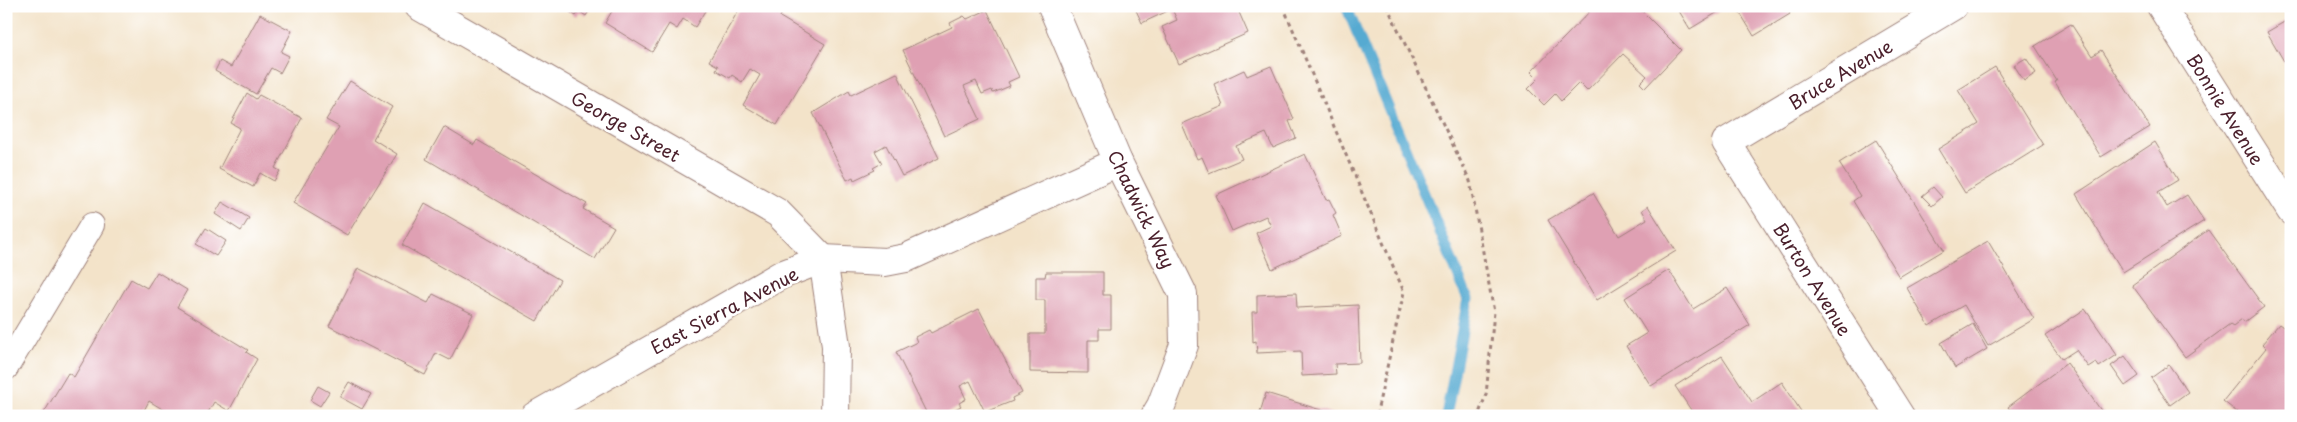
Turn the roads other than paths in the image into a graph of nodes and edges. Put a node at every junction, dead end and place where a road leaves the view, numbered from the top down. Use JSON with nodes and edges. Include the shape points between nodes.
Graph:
{"nodes":[{"id":1,"x":419,"y":6,"type":"edge"},
{"id":2,"x":1052,"y":6,"type":"edge"},
{"id":3,"x":1953,"y":6,"type":"edge"},
{"id":4,"x":2161,"y":6,"type":"edge"},
{"id":5,"x":1726,"y":142,"type":"joint"},
{"id":6,"x":1118,"y":162,"type":"junction"},
{"id":7,"x":2291,"y":211,"type":"edge"},
{"id":8,"x":92,"y":225,"type":"dead end"},
{"id":9,"x":823,"y":259,"type":"junction"},
{"id":10,"x":6,"y":368,"type":"edge"},
{"id":11,"x":534,"y":416,"type":"edge"},
{"id":12,"x":834,"y":416,"type":"edge"},
{"id":13,"x":1155,"y":416,"type":"edge"},
{"id":14,"x":1900,"y":416,"type":"edge"}],
"edges":[{"from":1,"to":9,"type":"street","name":"George Street","via":[[778,213]]},
{"from":2,"to":6,"type":"street","name":"Chadwick Way"},
{"from":3,"to":5,"type":"street","name":"Bruce Avenue"},
{"from":4,"to":7,"type":"street","name":"Bonnie Avenue"},
{"from":5,"to":14,"type":"street","name":"Burton Avenue"},
{"from":6,"to":9,"type":"street","name":"East Sierra Avenue","via":[[906,258],[885,262]]},
{"from":6,"to":13,"type":"street","name":"Chadwick Way","via":[[1183,294],[1184,345]]},
{"from":8,"to":10,"type":"lane"},
{"from":9,"to":11,"type":"street","name":"East Sierra Avenue","via":[[781,275]]},
{"from":9,"to":12,"type":"street","via":[[836,346]]}]}
